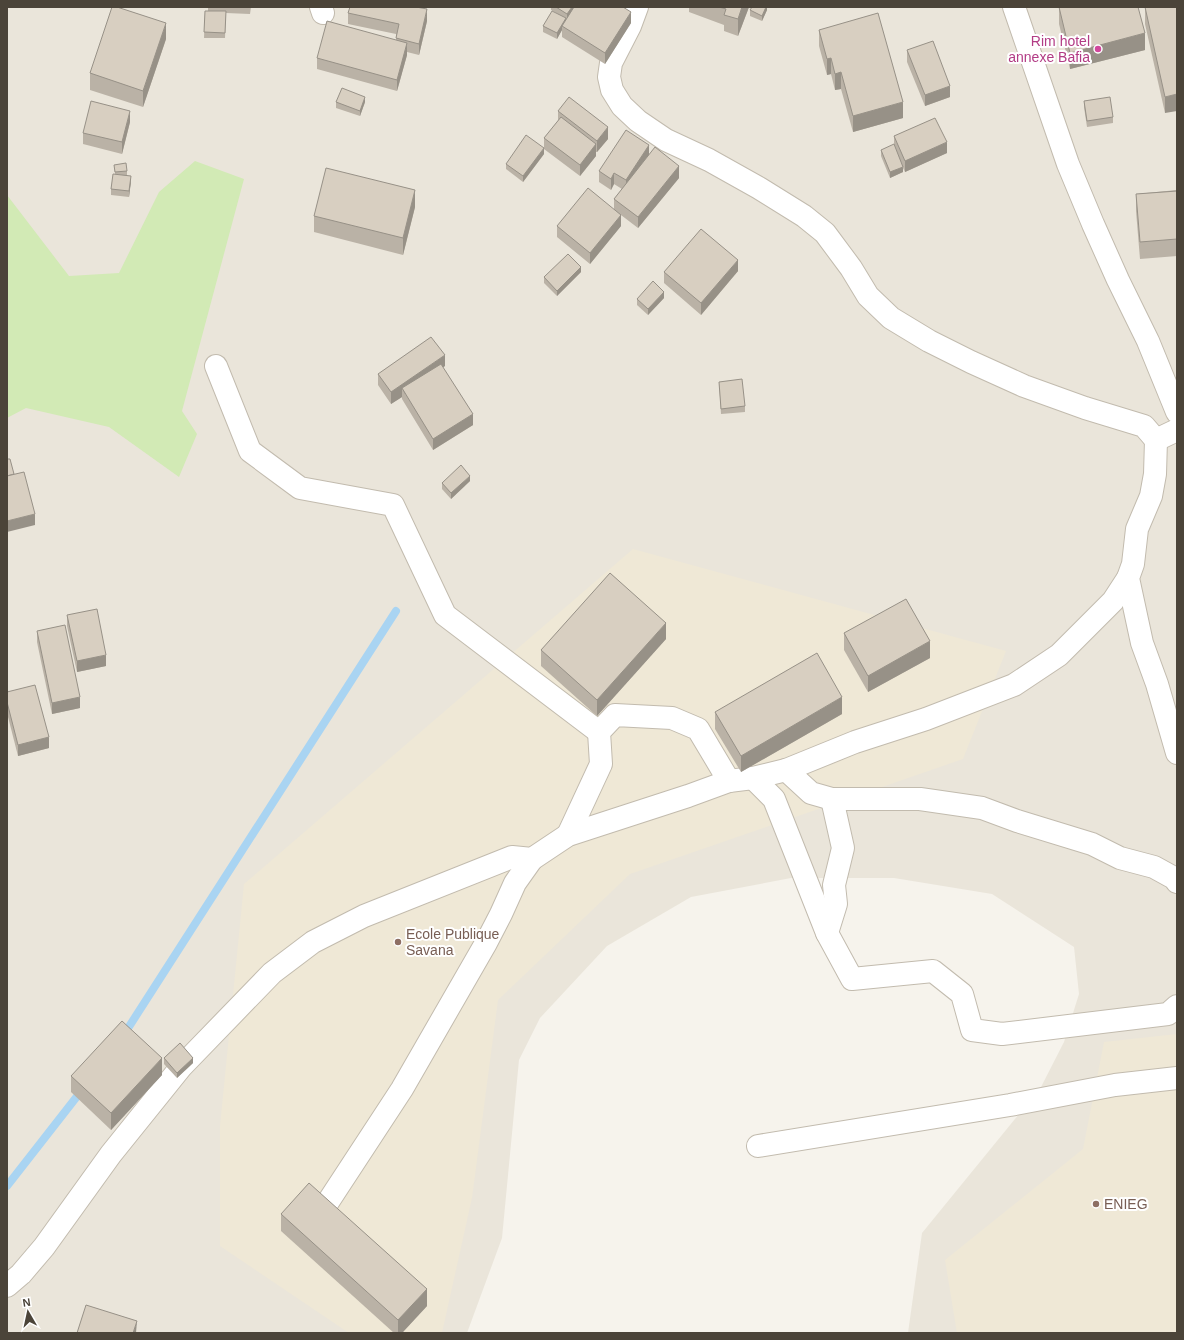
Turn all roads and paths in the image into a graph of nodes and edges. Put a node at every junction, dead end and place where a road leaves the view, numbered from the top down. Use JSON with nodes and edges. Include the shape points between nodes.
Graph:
{"nodes":[{"id":1,"x":637,"y":7,"type":"edge"},
{"id":2,"x":1014,"y":7,"type":"edge"},
{"id":3,"x":216,"y":366,"type":"dead end"},
{"id":4,"x":1177,"y":412,"type":"edge"},
{"id":5,"x":1177,"y":430,"type":"edge"},
{"id":6,"x":1156,"y":440,"type":"junction"},
{"id":7,"x":1128,"y":578,"type":"junction"},
{"id":8,"x":599,"y":732,"type":"junction"},
{"id":9,"x":1177,"y":753,"type":"edge"},
{"id":10,"x":786,"y":770,"type":"junction"},
{"id":11,"x":753,"y":778,"type":"junction"},
{"id":12,"x":729,"y":781,"type":"junction"},
{"id":13,"x":832,"y":799,"type":"junction"},
{"id":14,"x":568,"y":835,"type":"junction"},
{"id":15,"x":532,"y":859,"type":"junction"},
{"id":16,"x":1177,"y":882,"type":"edge"},
{"id":17,"x":827,"y":933,"type":"junction"},
{"id":18,"x":1177,"y":1006,"type":"edge"},
{"id":19,"x":1177,"y":1078,"type":"edge"},
{"id":20,"x":758,"y":1146,"type":"dead end"},
{"id":21,"x":326,"y":1205,"type":"edge"},
{"id":22,"x":7,"y":1286,"type":"edge"}],
"edges":[{"from":1,"to":6,"type":"street","via":[[611,63],[609,77],[612,90],[622,106],[638,121],[666,140],[709,160],[804,216],[825,233],[868,296],[891,318],[971,362],[1024,386],[1144,426]]},
{"from":2,"to":4,"type":"street","via":[[1071,170]]},
{"from":3,"to":8,"type":"street","via":[[250,451],[300,488],[394,505],[445,615]]},
{"from":5,"to":6,"type":"street"},
{"from":6,"to":7,"type":"street","via":[[1155,474],[1151,496],[1137,528],[1134,564]]},
{"from":7,"to":9,"type":"street","via":[[1142,643]]},
{"from":7,"to":10,"type":"street","via":[[1113,601],[1059,655],[1014,685],[926,719],[855,742]]},
{"from":8,"to":12,"type":"street","via":[[615,715],[672,718],[698,729]]},
{"from":8,"to":14,"type":"street","via":[[601,764]]},
{"from":10,"to":11,"type":"street"},
{"from":10,"to":13,"type":"street","via":[[811,793]]},
{"from":11,"to":12,"type":"street"},
{"from":11,"to":17,"type":"street","via":[[774,799]]},
{"from":12,"to":14,"type":"street"},
{"from":13,"to":16,"type":"street","via":[[920,799],[982,808],[1092,844],[1120,858],[1154,868]]},
{"from":13,"to":17,"type":"street","via":[[843,848],[834,885],[836,904]]},
{"from":14,"to":15,"type":"street"},
{"from":15,"to":21,"type":"street","via":[[515,883],[486,943],[402,1089]]},
{"from":15,"to":22,"type":"street","via":[[512,857],[364,916],[313,942],[272,973],[181,1067],[111,1154],[44,1247]]},
{"from":17,"to":18,"type":"street","via":[[852,979],[933,971],[962,994],[972,1030],[1002,1034],[1168,1014]]},
{"from":19,"to":20,"type":"street","via":[[1115,1085],[1010,1105]]}]}
